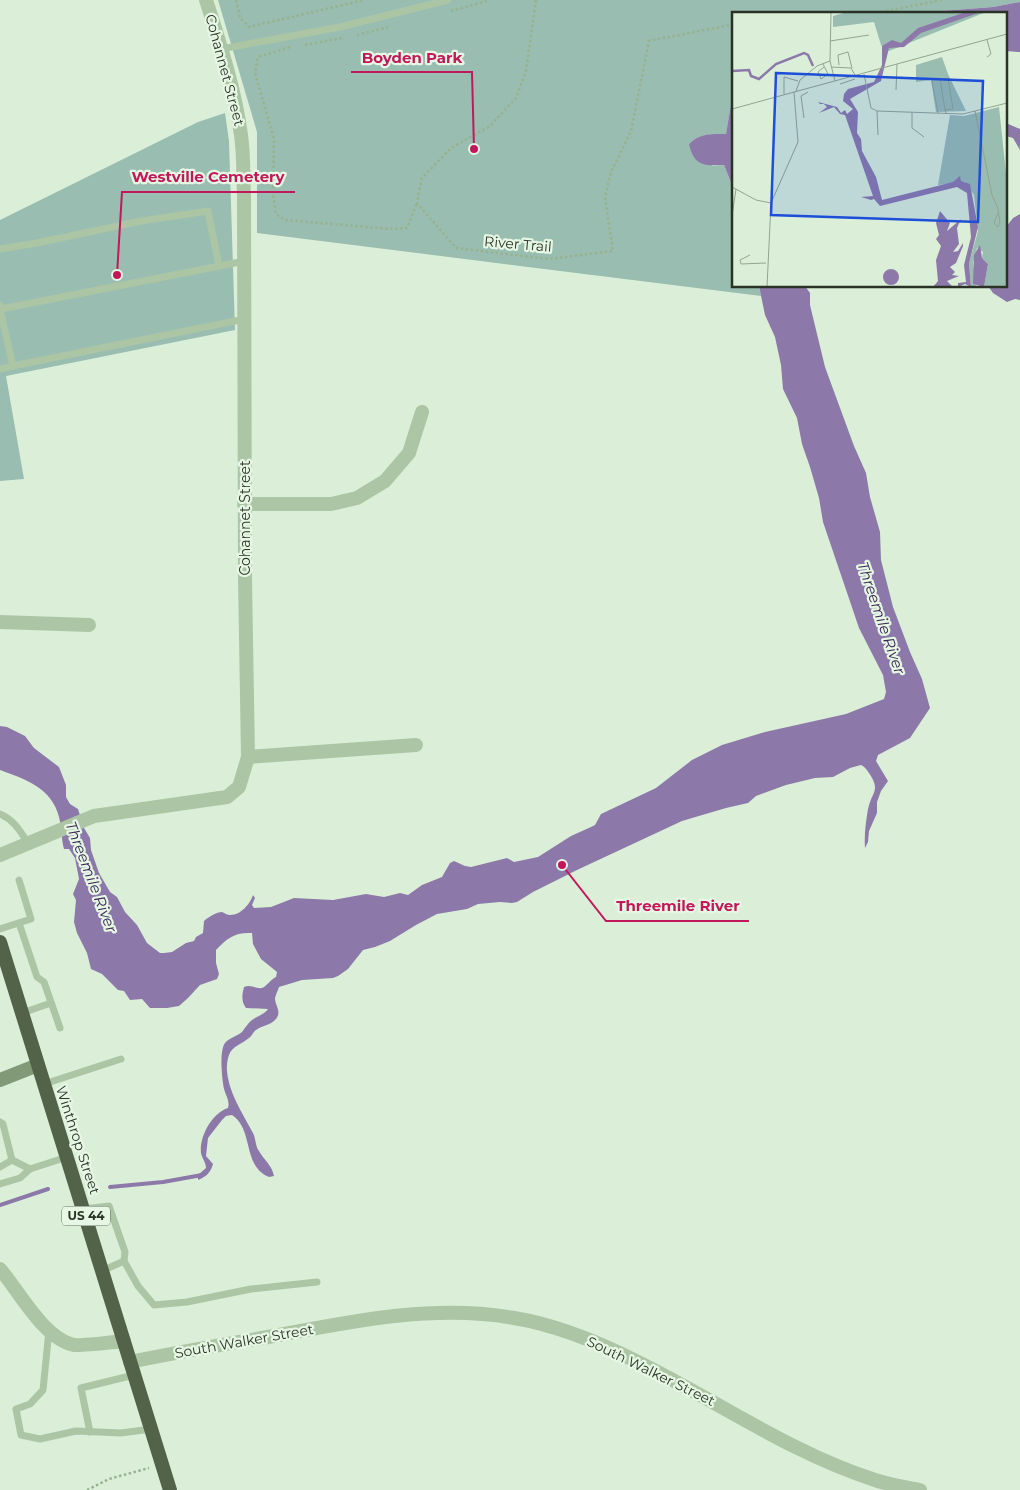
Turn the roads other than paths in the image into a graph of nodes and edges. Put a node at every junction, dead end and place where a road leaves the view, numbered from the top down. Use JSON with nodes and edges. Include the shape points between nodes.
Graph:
{"nodes":[{"id":1,"x":206,"y":0,"type":"edge"},
{"id":2,"x":448,"y":0,"type":"edge"},
{"id":3,"x":221,"y":49,"type":"junction"},
{"id":4,"x":0,"y":248,"type":"edge"},
{"id":5,"x":245,"y":261,"type":"junction"},
{"id":6,"x":218,"y":266,"type":"junction"},
{"id":7,"x":0,"y":308,"type":"edge"},
{"id":8,"x":246,"y":319,"type":"junction"},
{"id":9,"x":13,"y":366,"type":"junction"},
{"id":10,"x":0,"y":368,"type":"edge"},
{"id":11,"x":422,"y":412,"type":"dead end"},
{"id":12,"x":244,"y":504,"type":"junction"},
{"id":13,"x":0,"y":622,"type":"edge"},
{"id":14,"x":89,"y":625,"type":"dead end"},
{"id":15,"x":416,"y":745,"type":"dead end"},
{"id":16,"x":248,"y":757,"type":"junction"},
{"id":17,"x":0,"y":814,"type":"edge"},
{"id":18,"x":35,"y":841,"type":"junction"},
{"id":19,"x":0,"y":855,"type":"edge"},
{"id":20,"x":19,"y":880,"type":"dead end"},
{"id":21,"x":19,"y":923,"type":"junction"},
{"id":22,"x":0,"y":929,"type":"edge"},
{"id":23,"x":0,"y":942,"type":"edge"},
{"id":24,"x":52,"y":1003,"type":"junction"},
{"id":25,"x":22,"y":1013,"type":"junction"},
{"id":26,"x":60,"y":1028,"type":"dead end"},
{"id":27,"x":121,"y":1059,"type":"dead end"},
{"id":28,"x":38,"y":1065,"type":"junction"},
{"id":29,"x":0,"y":1080,"type":"edge"},
{"id":30,"x":44,"y":1084,"type":"junction"},
{"id":31,"x":0,"y":1122,"type":"edge"},
{"id":32,"x":67,"y":1157,"type":"junction"},
{"id":33,"x":12,"y":1160,"type":"junction"},
{"id":34,"x":0,"y":1167,"type":"edge"},
{"id":35,"x":30,"y":1169,"type":"junction"},
{"id":36,"x":0,"y":1184,"type":"edge"},
{"id":37,"x":83,"y":1209,"type":"junction"},
{"id":38,"x":124,"y":1261,"type":"junction"},
{"id":39,"x":0,"y":1269,"type":"edge"},
{"id":40,"x":102,"y":1271,"type":"junction"},
{"id":41,"x":317,"y":1282,"type":"dead end"},
{"id":42,"x":48,"y":1330,"type":"junction"},
{"id":43,"x":124,"y":1341,"type":"junction"},
{"id":44,"x":130,"y":1362,"type":"junction"},
{"id":45,"x":134,"y":1376,"type":"junction"},
{"id":46,"x":151,"y":1429,"type":"junction"},
{"id":47,"x":90,"y":1432,"type":"junction"},
{"id":48,"x":170,"y":1490,"type":"edge"},
{"id":49,"x":920,"y":1490,"type":"edge"}],
"edges":[{"from":1,"to":3,"type":"street","name":"Cohannet Street"},
{"from":2,"to":3,"type":"lane","via":[[340,27]]},
{"from":3,"to":5,"type":"street","name":"Cohannet Street","via":[[242,136]]},
{"from":4,"to":6,"type":"lane","via":[[208,211]]},
{"from":5,"to":6,"type":"lane"},
{"from":5,"to":8,"type":"street","name":"Cohannet Street"},
{"from":6,"to":7,"type":"lane"},
{"from":7,"to":9,"type":"lane"},
{"from":8,"to":9,"type":"lane"},
{"from":8,"to":12,"type":"street","name":"Cohannet Street"},
{"from":9,"to":10,"type":"lane"},
{"from":11,"to":12,"type":"street","via":[[410,453],[385,481],[357,498],[331,504]]},
{"from":12,"to":16,"type":"street","name":"Cohannet Street"},
{"from":13,"to":14,"type":"street"},
{"from":15,"to":16,"type":"street"},
{"from":16,"to":18,"type":"street","name":"Cohannet Street","via":[[239,788],[227,797],[89,818]]},
{"from":17,"to":18,"type":"lane"},
{"from":18,"to":19,"type":"street","name":"Cohannet Street"},
{"from":20,"to":21,"type":"lane","via":[[31,919]]},
{"from":21,"to":22,"type":"lane"},
{"from":21,"to":24,"type":"lane","via":[[37,977],[44,982]]},
{"from":23,"to":25,"type":"highway","name":"Winthrop Street","number":"US 44"},
{"from":24,"to":25,"type":"lane"},
{"from":24,"to":26,"type":"lane"},
{"from":25,"to":28,"type":"highway","name":"Winthrop Street","number":"US 44"},
{"from":27,"to":30,"type":"lane"},
{"from":28,"to":29,"type":"main road"},
{"from":28,"to":30,"type":"highway","name":"Winthrop Street","number":"US 44"},
{"from":30,"to":32,"type":"highway","name":"Winthrop Street","number":"US 44"},
{"from":31,"to":33,"type":"lane"},
{"from":32,"to":35,"type":"lane"},
{"from":32,"to":37,"type":"highway","name":"Winthrop Street","number":"US 44"},
{"from":33,"to":34,"type":"lane"},
{"from":33,"to":35,"type":"lane"},
{"from":35,"to":36,"type":"lane","via":[[20,1178]]},
{"from":37,"to":38,"type":"lane","via":[[109,1206],[125,1252]]},
{"from":37,"to":40,"type":"highway","name":"Winthrop Street","number":"US 44"},
{"from":38,"to":40,"type":"lane"},
{"from":38,"to":41,"type":"lane","via":[[138,1286],[154,1305]]},
{"from":39,"to":42,"type":"street"},
{"from":40,"to":43,"type":"highway","name":"Winthrop Street","number":"US 44"},
{"from":42,"to":43,"type":"street","via":[[74,1345]]},
{"from":42,"to":47,"type":"lane","via":[[42,1390],[30,1404],[16,1409],[21,1435],[40,1439],[76,1431]]},
{"from":43,"to":44,"type":"highway","name":"Winthrop Street","number":"US 44"},
{"from":44,"to":45,"type":"highway","name":"Winthrop Street","number":"US 44"},
{"from":44,"to":49,"type":"street","name":"South Walker Street","via":[[407,1314],[446,1312],[515,1318],[573,1334],[636,1361],[840,1468],[877,1481]]},
{"from":45,"to":46,"type":"highway","name":"Winthrop Street","number":"US 44"},
{"from":45,"to":47,"type":"lane","via":[[81,1388]]},
{"from":46,"to":47,"type":"lane","via":[[121,1433]]},
{"from":46,"to":48,"type":"highway","name":"Winthrop Street","number":"US 44"}]}
